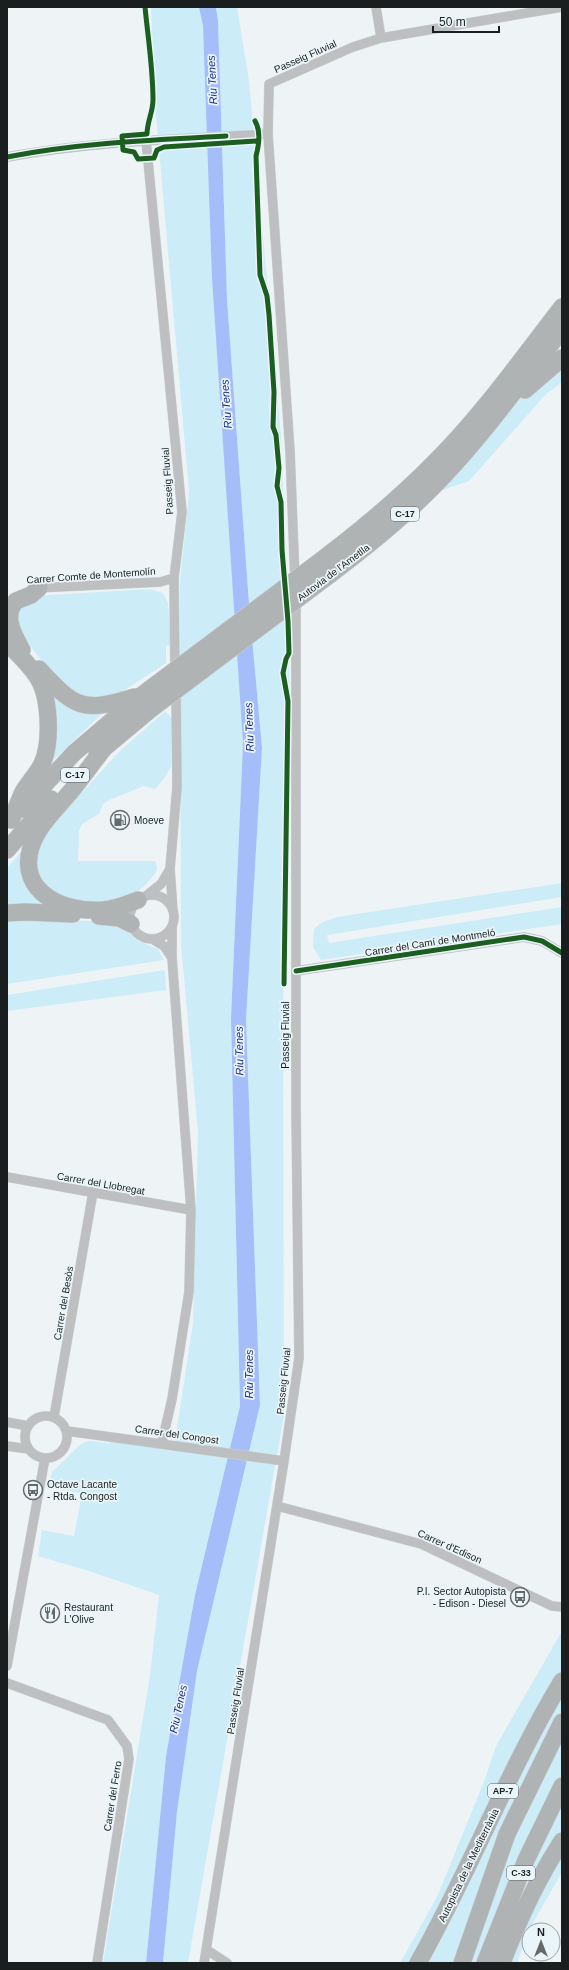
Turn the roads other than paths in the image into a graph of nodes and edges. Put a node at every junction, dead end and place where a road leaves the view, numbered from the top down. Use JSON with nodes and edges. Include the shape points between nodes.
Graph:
{"nodes":[{"id":1,"x":376,"y":7,"type":"edge"},
{"id":2,"x":562,"y":7,"type":"edge"},
{"id":3,"x":381,"y":38,"type":"junction"},
{"id":4,"x":268,"y":134,"type":"junction"},
{"id":5,"x":146,"y":140,"type":"junction"},
{"id":6,"x":7,"y":157,"type":"edge"},
{"id":7,"x":562,"y":307,"type":"edge"},
{"id":8,"x":562,"y":330,"type":"edge"},
{"id":9,"x":562,"y":358,"type":"edge"},
{"id":10,"x":486,"y":428,"type":"junction"},
{"id":11,"x":174,"y":578,"type":"junction"},
{"id":12,"x":39,"y":588,"type":"junction"},
{"id":13,"x":8,"y":597,"type":"edge"},
{"id":14,"x":7,"y":634,"type":"edge"},
{"id":15,"x":15,"y":647,"type":"edge"},
{"id":16,"x":142,"y":695,"type":"junction"},
{"id":17,"x":105,"y":747,"type":"junction"},
{"id":18,"x":9,"y":823,"type":"edge"},
{"id":19,"x":7,"y":850,"type":"edge"},
{"id":20,"x":170,"y":869,"type":"junction"},
{"id":21,"x":142,"y":898,"type":"junction"},
{"id":22,"x":173,"y":911,"type":"junction"},
{"id":23,"x":7,"y":913,"type":"edge"},
{"id":24,"x":132,"y":924,"type":"junction"},
{"id":25,"x":172,"y":926,"type":"junction"},
{"id":26,"x":152,"y":938,"type":"junction"},
{"id":27,"x":562,"y":953,"type":"edge"},
{"id":28,"x":172,"y":958,"type":"junction"},
{"id":29,"x":296,"y":971,"type":"junction"},
{"id":30,"x":7,"y":1177,"type":"edge"},
{"id":31,"x":94,"y":1192,"type":"junction"},
{"id":32,"x":191,"y":1210,"type":"junction"},
{"id":33,"x":54,"y":1417,"type":"junction"},
{"id":34,"x":7,"y":1422,"type":"edge"},
{"id":35,"x":28,"y":1426,"type":"junction"},
{"id":36,"x":67,"y":1430,"type":"junction"},
{"id":37,"x":162,"y":1442,"type":"junction"},
{"id":38,"x":7,"y":1446,"type":"edge"},
{"id":39,"x":29,"y":1449,"type":"junction"},
{"id":40,"x":45,"y":1458,"type":"junction"},
{"id":41,"x":284,"y":1461,"type":"junction"},
{"id":42,"x":277,"y":1506,"type":"junction"},
{"id":43,"x":562,"y":1607,"type":"edge"},
{"id":44,"x":7,"y":1666,"type":"edge"},
{"id":45,"x":562,"y":1681,"type":"edge"},
{"id":46,"x":7,"y":1683,"type":"edge"},
{"id":47,"x":562,"y":1722,"type":"edge"},
{"id":48,"x":562,"y":1746,"type":"edge"},
{"id":49,"x":562,"y":1786,"type":"edge"},
{"id":50,"x":562,"y":1841,"type":"edge"},
{"id":51,"x":482,"y":1906,"type":"junction"},
{"id":52,"x":207,"y":1950,"type":"junction"},
{"id":53,"x":97,"y":1963,"type":"edge"},
{"id":54,"x":204,"y":1963,"type":"edge"},
{"id":55,"x":227,"y":1963,"type":"edge"},
{"id":56,"x":418,"y":1963,"type":"edge"},
{"id":57,"x":462,"y":1963,"type":"edge"},
{"id":58,"x":485,"y":1963,"type":"edge"},
{"id":59,"x":502,"y":1963,"type":"edge"}],
"edges":[{"from":1,"to":3,"type":"street"},
{"from":2,"to":3,"type":"street"},
{"from":3,"to":4,"type":"street","name":"Passeig Fluvial","via":[[354,46],[269,84]]},
{"from":4,"to":5,"type":"street"},
{"from":4,"to":29,"type":"street","name":"Passeig Fluvial","via":[[290,451],[296,618]]},
{"from":5,"to":6,"type":"street","via":[[41,150]]},
{"from":5,"to":11,"type":"street","name":"Passeig Fluvial","via":[[182,512]]},
{"from":7,"to":16,"type":"highway","name":"Autovia de l'Ametlla","number":"C-17","bridge":true,"via":[[484,407],[436,461],[358,532]]},
{"from":8,"to":10,"type":"highway","name":"Autovia de l'Ametlla","number":"C-17"},
{"from":9,"to":10,"type":"highway"},
{"from":10,"to":17,"type":"highway","name":"Autovia de l'Ametlla","number":"C-17","bridge":true,"via":[[432,488],[397,522],[151,709]]},
{"from":11,"to":12,"type":"street","name":"Carrer Comte de Montemolín","via":[[160,582]]},
{"from":11,"to":20,"type":"street","name":"Passeig Fluvial","via":[[177,787]]},
{"from":12,"to":13,"type":"street","name":"Carrer Comte de Montemolín"},
{"from":12,"to":15,"type":"highway","via":[[31,595],[16,600],[9,615]]},
{"from":14,"to":15,"type":"highway"},
{"from":15,"to":16,"type":"highway","via":[[55,686],[72,700],[85,706],[98,707]]},
{"from":15,"to":18,"type":"highway","via":[[41,684],[47,705],[48,733],[42,764],[24,792]]},
{"from":16,"to":18,"type":"highway","name":"Autovia de l'Ametlla","number":"C-17","via":[[74,753]]},
{"from":17,"to":19,"type":"highway","name":"Autovia de l'Ametlla","number":"C-17","via":[[34,817]]},
{"from":17,"to":21,"type":"highway","via":[[37,834],[31,847],[31,875],[43,894],[59,904],[102,910],[114,909]]},
{"from":20,"to":21,"type":"street","name":"Passeig Fluvial","via":[[161,884]]},
{"from":20,"to":22,"type":"street","name":"Passeig Fluvial"},
{"from":21,"to":22,"type":"street","via":[[154,895],[163,898]]},
{"from":21,"to":24,"type":"street","via":[[131,911]]},
{"from":22,"to":25,"type":"street"},
{"from":23,"to":24,"type":"highway","via":[[104,916],[119,918]]},
{"from":24,"to":26,"type":"street","via":[[140,935]]},
{"from":25,"to":26,"type":"street","via":[[164,935]]},
{"from":25,"to":28,"type":"street"},
{"from":26,"to":28,"type":"street","via":[[164,946]]},
{"from":27,"to":29,"type":"street","name":"Carrer del Camí de Montmeló","via":[[542,941],[524,937]]},
{"from":28,"to":32,"type":"street"},
{"from":29,"to":41,"type":"street","name":"Passeig Fluvial","via":[[299,1358]]},
{"from":30,"to":31,"type":"street","name":"Carrer del Llobregat"},
{"from":31,"to":32,"type":"street","name":"Carrer del Llobregat"},
{"from":31,"to":33,"type":"street","name":"Carrer del Besòs"},
{"from":32,"to":37,"type":"street","via":[[189,1292],[172,1399]]},
{"from":33,"to":35,"type":"street","via":[[39,1417]]},
{"from":33,"to":36,"type":"street"},
{"from":34,"to":35,"type":"street"},
{"from":35,"to":39,"type":"street","via":[[25,1442]]},
{"from":36,"to":37,"type":"street","name":"Carrer del Congost"},
{"from":36,"to":40,"type":"street","via":[[67,1441],[63,1450],[52,1458]]},
{"from":37,"to":41,"type":"street","name":"Carrer del Congost"},
{"from":38,"to":39,"type":"street"},
{"from":39,"to":40,"type":"street"},
{"from":40,"to":44,"type":"street"},
{"from":41,"to":42,"type":"street","name":"Passeig Fluvial"},
{"from":42,"to":43,"type":"street","name":"Carrer d'Edison","via":[[421,1544],[552,1606]]},
{"from":42,"to":52,"type":"street","name":"Passeig Fluvial"},
{"from":45,"to":56,"type":"highway","name":"Autopista de la Mediterrània","number":"AP-7","via":[[544,1711],[450,1904]]},
{"from":46,"to":53,"type":"street","name":"Carrer del Ferro","via":[[108,1720],[127,1746],[130,1759]]},
{"from":47,"to":51,"type":"highway","via":[[507,1834]]},
{"from":48,"to":51,"type":"highway","number":"C-33"},
{"from":49,"to":58,"type":"highway","number":"C-33","via":[[526,1860]]},
{"from":50,"to":59,"type":"highway","via":[[513,1934]]},
{"from":51,"to":57,"type":"highway","number":"C-33"},
{"from":52,"to":54,"type":"street","name":"Passeig Fluvial"},
{"from":52,"to":55,"type":"street"}]}
